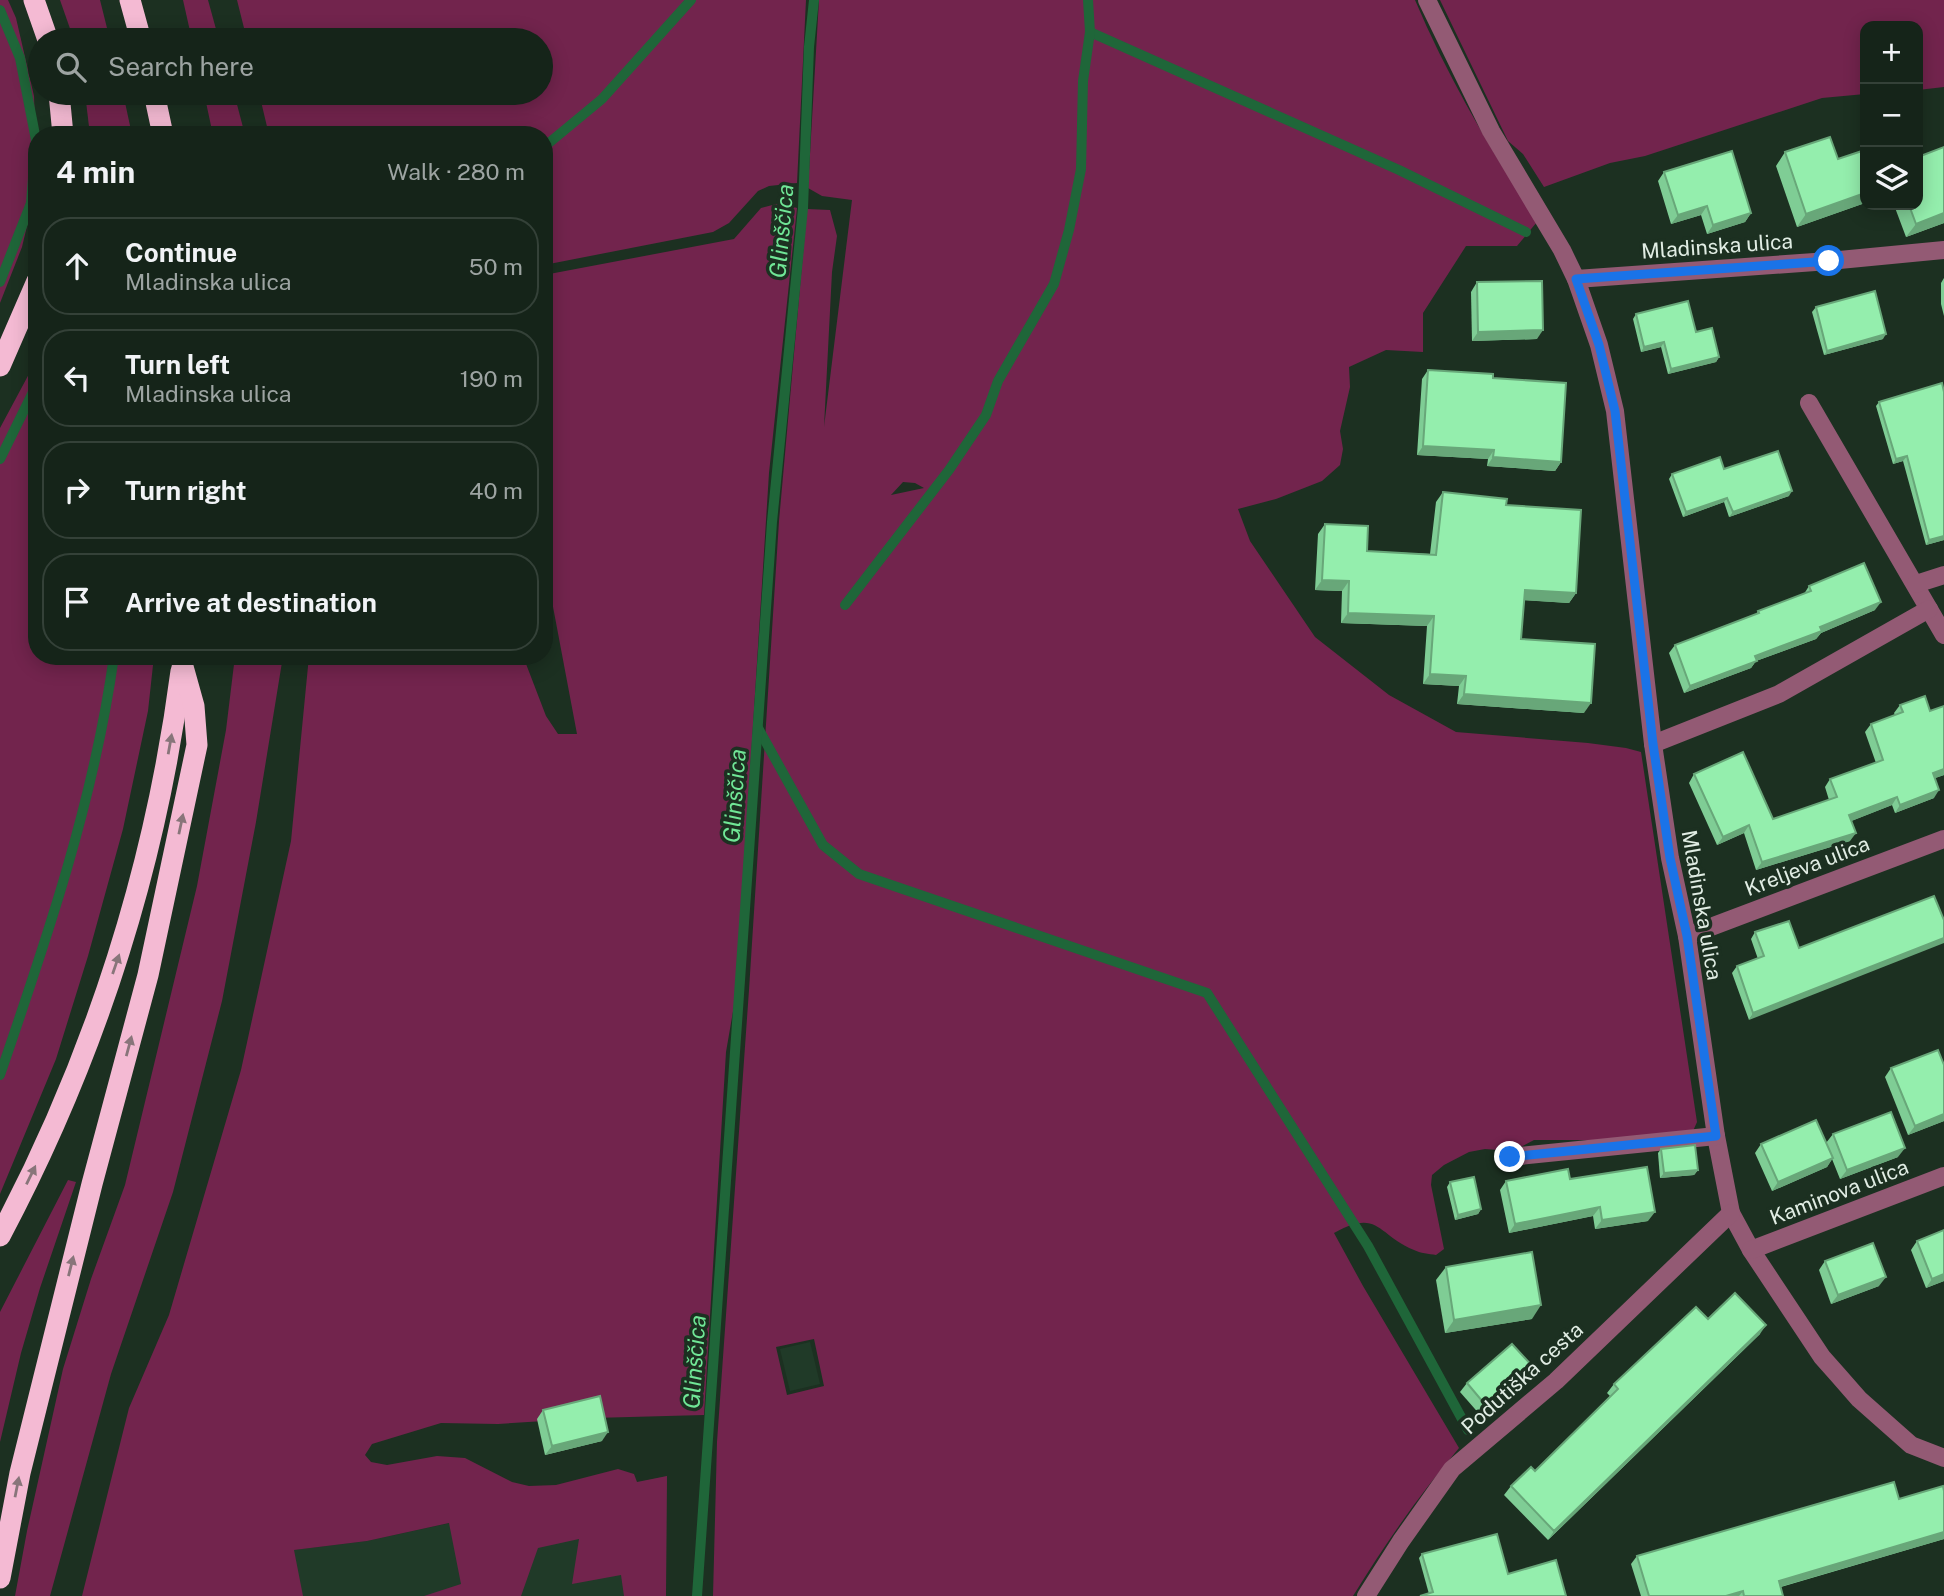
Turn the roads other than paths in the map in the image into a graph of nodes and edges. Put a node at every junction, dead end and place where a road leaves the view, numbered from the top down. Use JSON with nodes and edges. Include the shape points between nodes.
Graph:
{"nodes":[{"id":1,"x":34,"y":0,"type":"edge"},
{"id":2,"x":130,"y":0,"type":"edge"},
{"id":3,"x":1427,"y":0,"type":"edge"},
{"id":4,"x":44,"y":28,"type":"edge"},
{"id":5,"x":138,"y":28,"type":"edge"},
{"id":6,"x":60,"y":105,"type":"edge"},
{"id":7,"x":157,"y":105,"type":"edge"},
{"id":8,"x":62,"y":126,"type":"edge"},
{"id":9,"x":161,"y":126,"type":"edge"},
{"id":10,"x":1944,"y":250,"type":"edge"},
{"id":11,"x":1576,"y":279,"type":"junction"},
{"id":12,"x":28,"y":302,"type":"edge"},
{"id":13,"x":0,"y":366,"type":"edge"},
{"id":14,"x":1809,"y":403,"type":"dead end"},
{"id":15,"x":1944,"y":575,"type":"edge"},
{"id":16,"x":1916,"y":584,"type":"junction"},
{"id":17,"x":1929,"y":609,"type":"junction"},
{"id":18,"x":1944,"y":635,"type":"edge"},
{"id":19,"x":182,"y":665,"type":"edge"},
{"id":20,"x":184,"y":665,"type":"edge"},
{"id":21,"x":1653,"y":744,"type":"junction"},
{"id":22,"x":1944,"y":839,"type":"edge"},
{"id":23,"x":1687,"y":936,"type":"junction"},
{"id":24,"x":1716,"y":1136,"type":"junction"},
{"id":25,"x":1510,"y":1157,"type":"dead end"},
{"id":26,"x":1944,"y":1176,"type":"edge"},
{"id":27,"x":1731,"y":1213,"type":"junction"},
{"id":28,"x":0,"y":1236,"type":"edge"},
{"id":29,"x":1751,"y":1250,"type":"junction"},
{"id":30,"x":1944,"y":1458,"type":"edge"},
{"id":31,"x":0,"y":1578,"type":"edge"},
{"id":32,"x":1366,"y":1596,"type":"edge"}],
"edges":[{"from":1,"to":4,"type":"highway"},
{"from":2,"to":5,"type":"highway"},
{"from":3,"to":11,"type":"street","name":"Mladinska ulica","via":[[1491,131]]},
{"from":6,"to":8,"type":"highway"},
{"from":7,"to":9,"type":"highway"},
{"from":10,"to":11,"type":"street","name":"Mladinska ulica"},
{"from":11,"to":21,"type":"street","name":"Mladinska ulica","via":[[1615,411]]},
{"from":12,"to":13,"type":"highway"},
{"from":14,"to":16,"type":"street"},
{"from":15,"to":16,"type":"street"},
{"from":16,"to":17,"type":"street"},
{"from":17,"to":18,"type":"street"},
{"from":17,"to":21,"type":"street","via":[[1779,694]]},
{"from":28,"to":19,"type":"highway","one_way":true,"via":[[65,1102],[124,940],[165,774]]},
{"from":31,"to":20,"type":"highway","one_way":true,"via":[[20,1473],[148,975],[197,745]]},
{"from":21,"to":23,"type":"street","name":"Mladinska ulica"},
{"from":22,"to":23,"type":"street","name":"Kreljeva ulica"},
{"from":23,"to":24,"type":"street","name":"Mladinska ulica"},
{"from":24,"to":25,"type":"street"},
{"from":24,"to":27,"type":"street","name":"Mladinska ulica"},
{"from":26,"to":29,"type":"street","name":"Kaminova ulica"},
{"from":27,"to":29,"type":"street","name":"Mladinska ulica"},
{"from":27,"to":32,"type":"street","name":"Podutiška cesta","via":[[1556,1381],[1452,1469]]},
{"from":29,"to":30,"type":"street","name":"Mladinska ulica","via":[[1822,1357],[1859,1399],[1911,1445]]}]}
